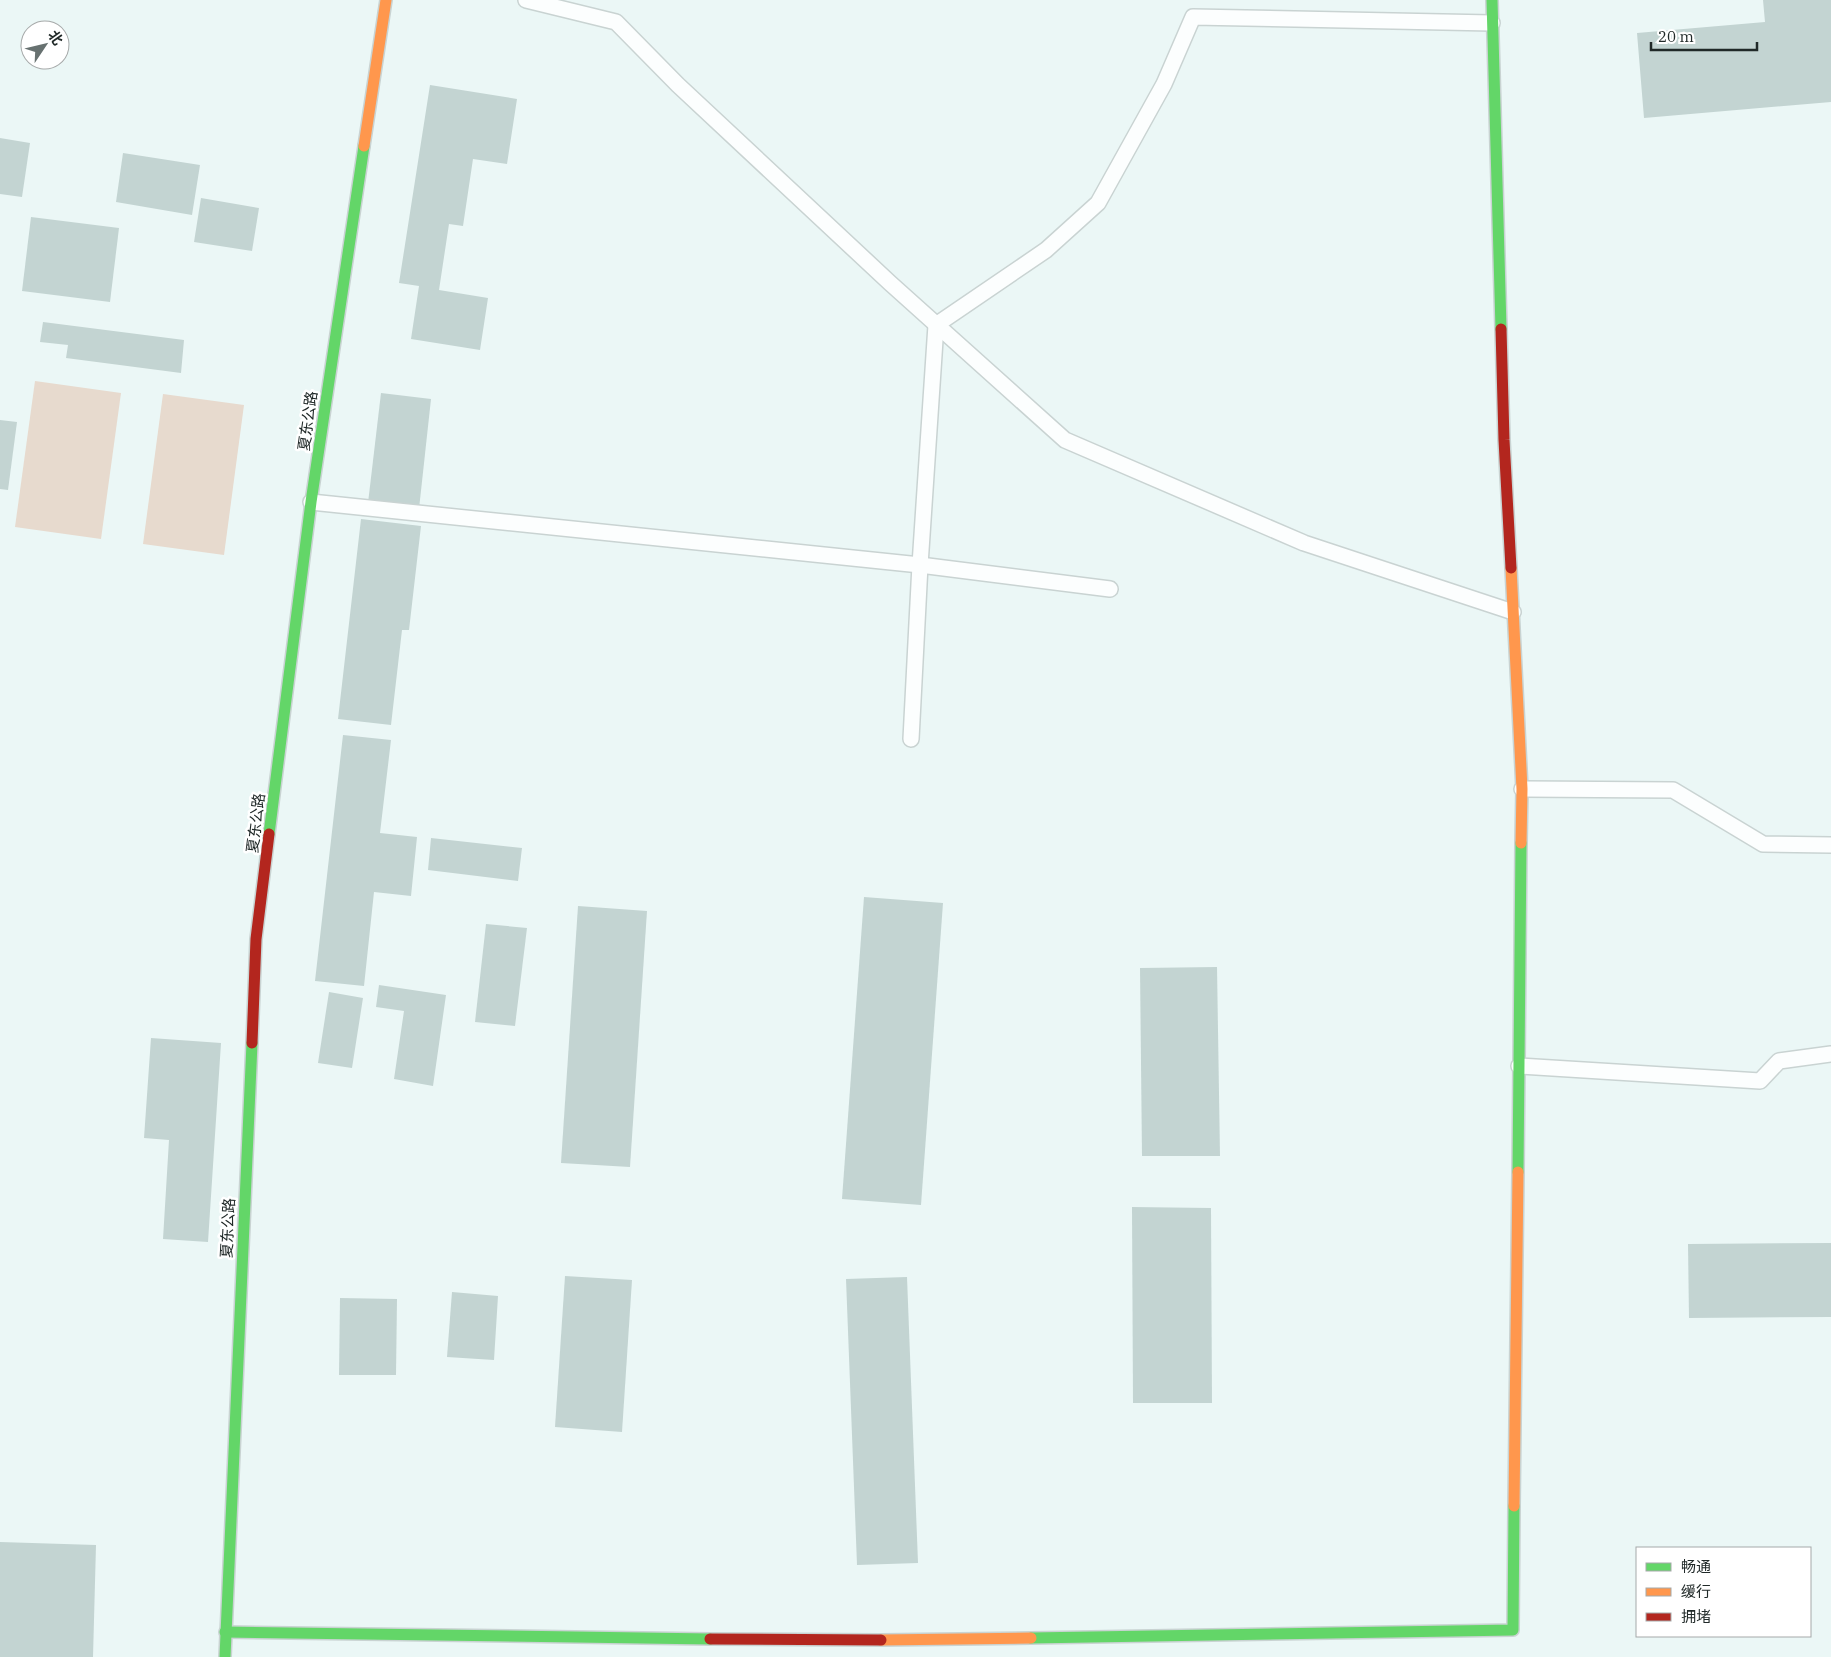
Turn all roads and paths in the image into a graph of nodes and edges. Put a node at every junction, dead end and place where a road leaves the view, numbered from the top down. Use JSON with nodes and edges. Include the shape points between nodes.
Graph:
{"nodes":[{"id":1,"x":386,"y":0,"type":"edge"},
{"id":2,"x":526,"y":0,"type":"edge"},
{"id":3,"x":1492,"y":0,"type":"edge"},
{"id":4,"x":1492,"y":23,"type":"junction"},
{"id":5,"x":936,"y":324,"type":"junction"},
{"id":6,"x":311,"y":502,"type":"junction"},
{"id":7,"x":920,"y":565,"type":"junction"},
{"id":8,"x":1110,"y":589,"type":"dead end"},
{"id":9,"x":1513,"y":612,"type":"junction"},
{"id":10,"x":911,"y":739,"type":"dead end"},
{"id":11,"x":1522,"y":789,"type":"junction"},
{"id":12,"x":1831,"y":845,"type":"edge"},
{"id":13,"x":1831,"y":1054,"type":"edge"},
{"id":14,"x":1519,"y":1066,"type":"junction"},
{"id":15,"x":225,"y":1632,"type":"junction"},
{"id":16,"x":225,"y":1657,"type":"edge"}],
"edges":[{"from":1,"to":6,"type":"street","name":"夏东公路"},
{"from":2,"to":5,"type":"lane","via":[[616,22],[678,85]]},
{"from":3,"to":4,"type":"street"},
{"from":4,"to":5,"type":"lane","via":[[1193,18],[1164,84],[1098,203],[1046,250]]},
{"from":4,"to":9,"type":"street","via":[[1504,430]]},
{"from":5,"to":7,"type":"lane"},
{"from":5,"to":9,"type":"lane","via":[[1065,440],[1304,542]]},
{"from":6,"to":7,"type":"lane"},
{"from":6,"to":15,"type":"street","name":"夏东公路","via":[[256,939]]},
{"from":7,"to":8,"type":"lane"},
{"from":7,"to":10,"type":"lane"},
{"from":9,"to":11,"type":"street"},
{"from":11,"to":12,"type":"lane","via":[[1673,790],[1763,844]]},
{"from":11,"to":14,"type":"street"},
{"from":13,"to":14,"type":"lane","via":[[1779,1061],[1760,1081]]},
{"from":14,"to":15,"type":"street","via":[[1513,1630],[845,1641]]},
{"from":15,"to":16,"type":"street","name":"夏东公路"}]}
